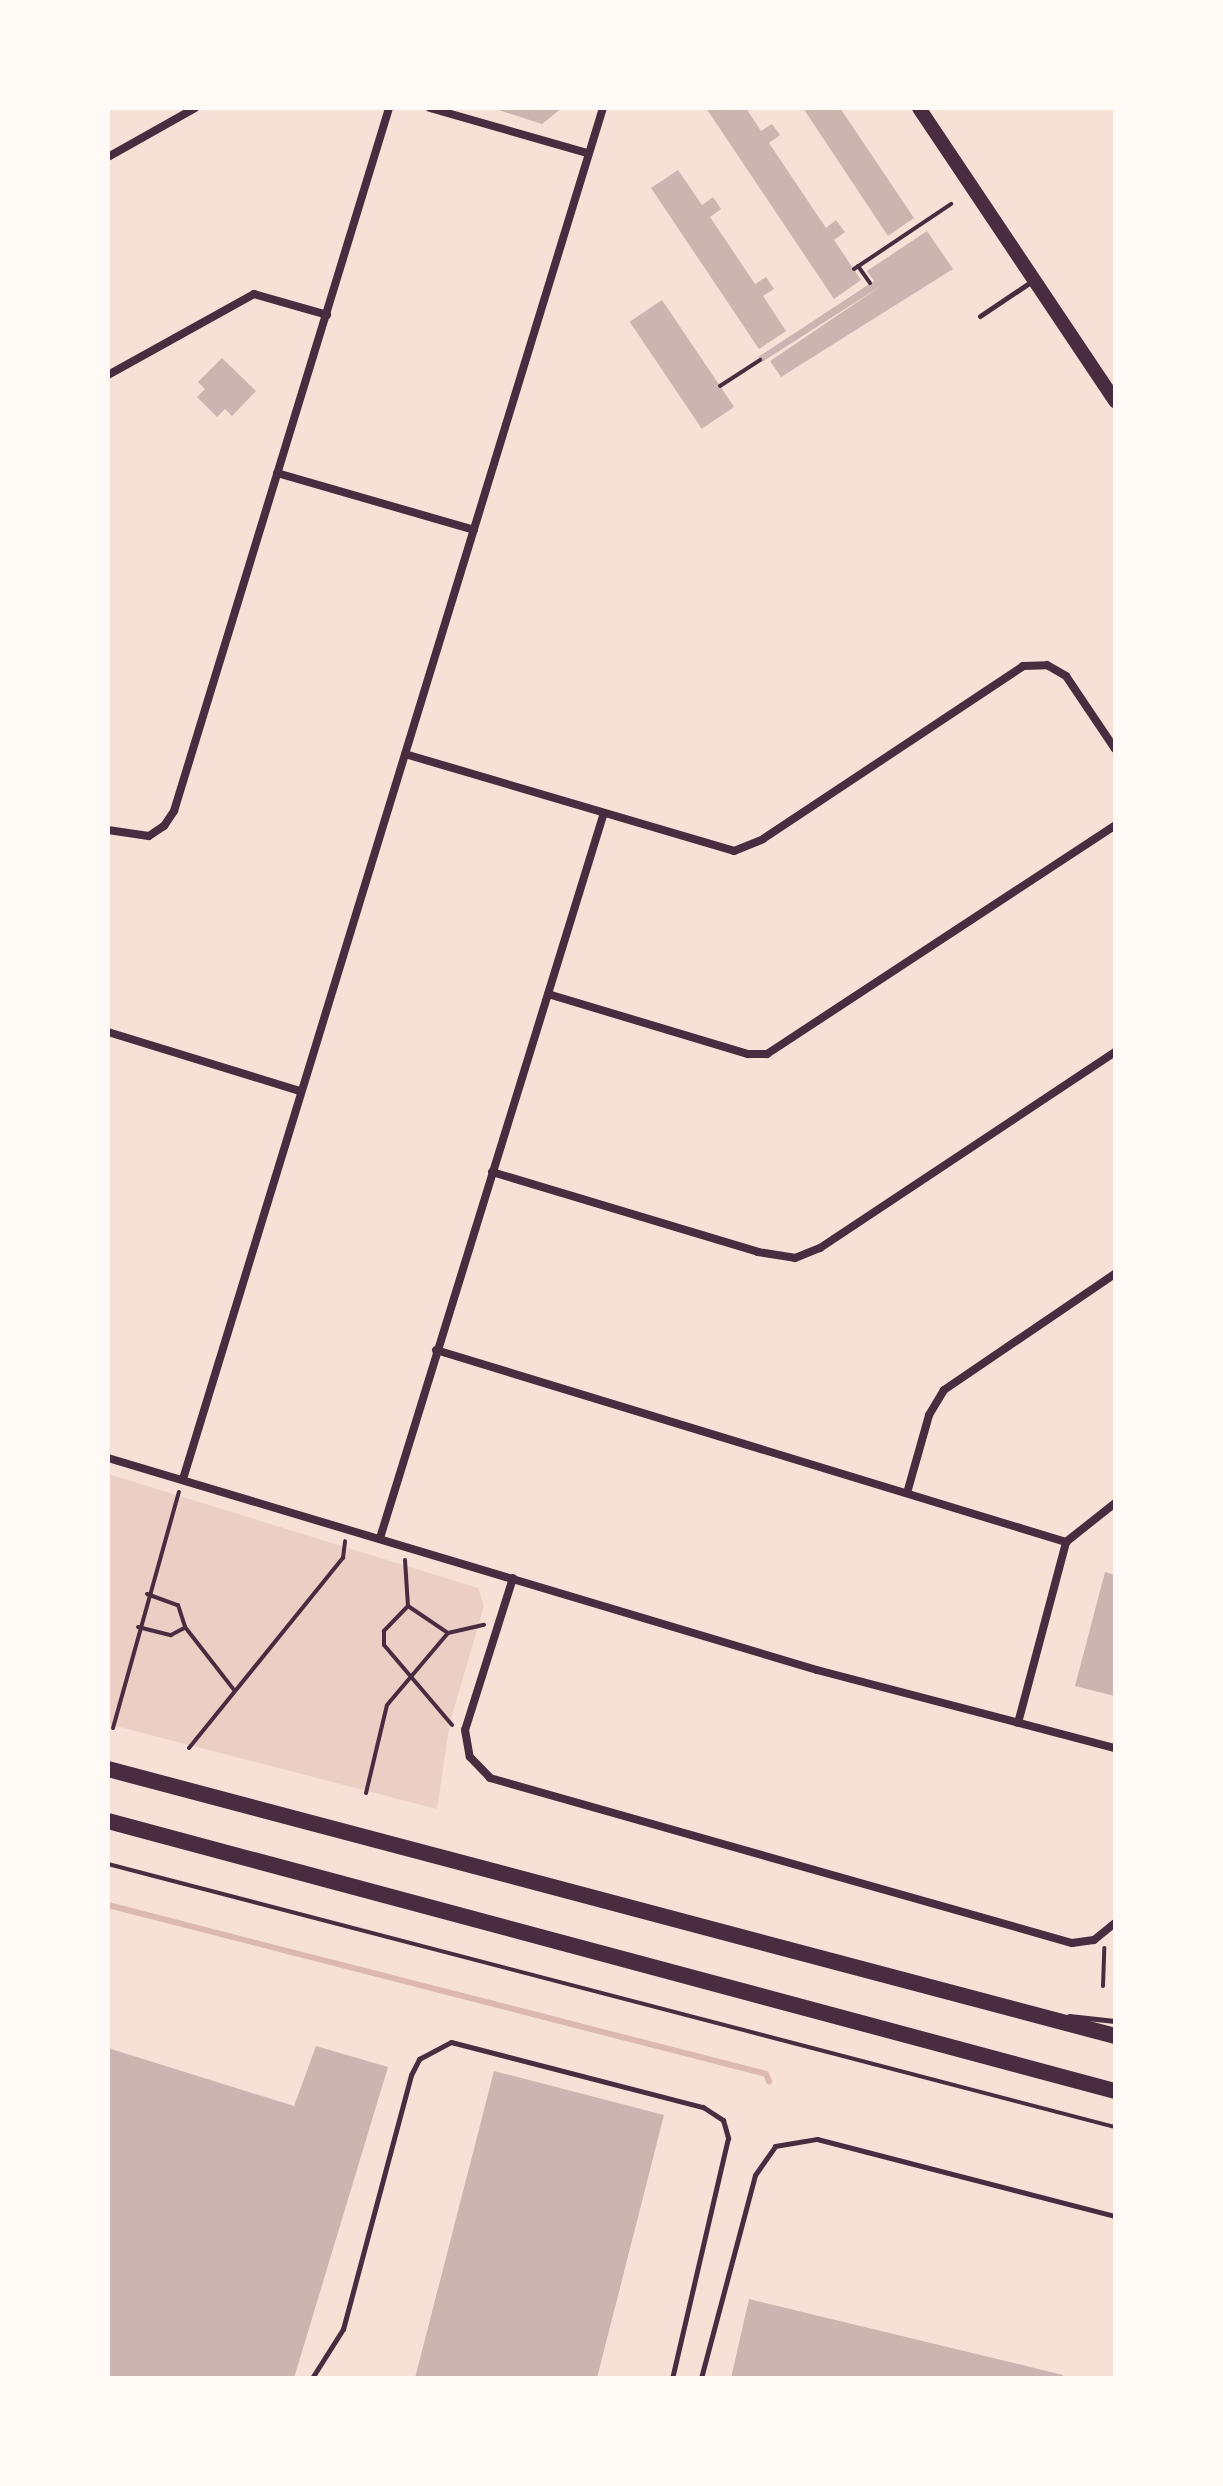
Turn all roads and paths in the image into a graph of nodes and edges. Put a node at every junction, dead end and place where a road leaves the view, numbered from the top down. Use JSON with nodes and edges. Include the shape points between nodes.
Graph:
{"nodes":[{"id":1,"x":195,"y":108,"type":"edge"},
{"id":2,"x":389,"y":108,"type":"edge"},
{"id":3,"x":430,"y":108,"type":"edge"},
{"id":4,"x":603,"y":108,"type":"edge"},
{"id":5,"x":919,"y":108,"type":"edge"},
{"id":6,"x":587,"y":153,"type":"junction"},
{"id":7,"x":108,"y":157,"type":"edge"},
{"id":8,"x":951,"y":204,"type":"dead end"},
{"id":9,"x":1034,"y":280,"type":"junction"},
{"id":10,"x":870,"y":283,"type":"dead end"},
{"id":11,"x":327,"y":315,"type":"junction"},
{"id":12,"x":980,"y":316,"type":"dead end"},
{"id":13,"x":760,"y":360,"type":"dead end"},
{"id":14,"x":108,"y":375,"type":"edge"},
{"id":15,"x":720,"y":386,"type":"dead end"},
{"id":16,"x":1115,"y":401,"type":"edge"},
{"id":17,"x":277,"y":473,"type":"junction"},
{"id":18,"x":474,"y":530,"type":"junction"},
{"id":19,"x":1115,"y":749,"type":"edge"},
{"id":20,"x":405,"y":754,"type":"junction"},
{"id":21,"x":603,"y":816,"type":"junction"},
{"id":22,"x":1115,"y":825,"type":"edge"},
{"id":23,"x":108,"y":830,"type":"edge"},
{"id":24,"x":548,"y":994,"type":"junction"},
{"id":25,"x":108,"y":1032,"type":"edge"},
{"id":26,"x":1114,"y":1054,"type":"edge"},
{"id":27,"x":300,"y":1091,"type":"junction"},
{"id":28,"x":492,"y":1172,"type":"junction"},
{"id":29,"x":1115,"y":1274,"type":"edge"},
{"id":30,"x":436,"y":1350,"type":"junction"},
{"id":31,"x":108,"y":1458,"type":"edge"},
{"id":32,"x":183,"y":1479,"type":"junction"},
{"id":33,"x":179,"y":1491,"type":"dead end"},
{"id":34,"x":907,"y":1493,"type":"junction"},
{"id":35,"x":1115,"y":1503,"type":"edge"},
{"id":36,"x":347,"y":1528,"type":"junction"},
{"id":37,"x":380,"y":1538,"type":"junction"},
{"id":38,"x":1066,"y":1542,"type":"junction"},
{"id":39,"x":407,"y":1546,"type":"junction"},
{"id":40,"x":513,"y":1578,"type":"junction"},
{"id":41,"x":147,"y":1594,"type":"junction"},
{"id":42,"x":408,"y":1606,"type":"junction"},
{"id":43,"x":138,"y":1627,"type":"junction"},
{"id":44,"x":185,"y":1627,"type":"junction"},
{"id":45,"x":498,"y":1628,"type":"junction"},
{"id":46,"x":448,"y":1633,"type":"junction"},
{"id":47,"x":412,"y":1679,"type":"junction"},
{"id":48,"x":234,"y":1690,"type":"junction"},
{"id":49,"x":1018,"y":1723,"type":"junction"},
{"id":50,"x":113,"y":1728,"type":"dead end"},
{"id":51,"x":465,"y":1730,"type":"junction"},
{"id":52,"x":189,"y":1748,"type":"dead end"},
{"id":53,"x":1115,"y":1748,"type":"edge"},
{"id":54,"x":108,"y":1769,"type":"edge"},
{"id":55,"x":366,"y":1793,"type":"dead end"},
{"id":56,"x":108,"y":1821,"type":"edge"},
{"id":57,"x":110,"y":1864,"type":"edge"},
{"id":58,"x":108,"y":1871,"type":"edge"},
{"id":59,"x":1115,"y":1923,"type":"edge"},
{"id":60,"x":1104,"y":1935,"type":"junction"},
{"id":61,"x":1103,"y":1986,"type":"dead end"},
{"id":62,"x":1032,"y":2013,"type":"junction"},
{"id":63,"x":1115,"y":2021,"type":"edge"},
{"id":64,"x":1115,"y":2036,"type":"edge"},
{"id":65,"x":1115,"y":2091,"type":"edge"},
{"id":66,"x":1115,"y":2127,"type":"edge"},
{"id":67,"x":1115,"y":2216,"type":"edge"},
{"id":68,"x":312,"y":2378,"type":"edge"},
{"id":69,"x":672,"y":2378,"type":"edge"},
{"id":70,"x":701,"y":2378,"type":"edge"}],
"edges":[{"from":1,"to":7,"type":"street"},
{"from":2,"to":11,"type":"street"},
{"from":3,"to":6,"type":"street"},
{"from":4,"to":6,"type":"street"},
{"from":5,"to":9,"type":"street"},
{"from":6,"to":18,"type":"street"},
{"from":8,"to":10,"type":"path","via":[[856,268]]},
{"from":9,"to":12,"type":"lane"},
{"from":9,"to":16,"type":"street"},
{"from":11,"to":14,"type":"street","via":[[254,294]]},
{"from":11,"to":17,"type":"street"},
{"from":13,"to":15,"type":"path"},
{"from":17,"to":18,"type":"street"},
{"from":17,"to":23,"type":"street","via":[[174,811],[149,836]]},
{"from":18,"to":20,"type":"street"},
{"from":19,"to":21,"type":"street","via":[[1066,676],[1035,663],[1011,671],[741,850],[727,851]]},
{"from":20,"to":21,"type":"street"},
{"from":20,"to":27,"type":"street"},
{"from":21,"to":24,"type":"street"},
{"from":22,"to":24,"type":"street","via":[[767,1054],[748,1054]]},
{"from":24,"to":28,"type":"street"},
{"from":25,"to":27,"type":"street"},
{"from":26,"to":28,"type":"street","via":[[820,1248],[795,1258],[758,1252]]},
{"from":27,"to":32,"type":"street"},
{"from":28,"to":30,"type":"street"},
{"from":29,"to":34,"type":"street","via":[[944,1390],[929,1415]]},
{"from":30,"to":34,"type":"street"},
{"from":30,"to":37,"type":"street"},
{"from":31,"to":32,"type":"street"},
{"from":32,"to":36,"type":"street"},
{"from":33,"to":41,"type":"path"},
{"from":34,"to":38,"type":"street"},
{"from":35,"to":38,"type":"street"},
{"from":36,"to":37,"type":"street"},
{"from":36,"to":48,"type":"path","via":[[343,1558]]},
{"from":37,"to":39,"type":"street"},
{"from":38,"to":49,"type":"street"},
{"from":39,"to":40,"type":"street"},
{"from":39,"to":42,"type":"path"},
{"from":40,"to":45,"type":"street"},
{"from":40,"to":49,"type":"street","via":[[817,1670]]},
{"from":41,"to":43,"type":"path"},
{"from":41,"to":44,"type":"path","via":[[178,1605]]},
{"from":42,"to":46,"type":"path"},
{"from":42,"to":47,"type":"path","via":[[384,1631],[384,1645]]},
{"from":43,"to":44,"type":"path","via":[[171,1635]]},
{"from":43,"to":50,"type":"path"},
{"from":44,"to":48,"type":"path"},
{"from":45,"to":46,"type":"path","via":[[482,1625]]},
{"from":45,"to":51,"type":"street"},
{"from":46,"to":47,"type":"path"},
{"from":47,"to":51,"type":"path","via":[[452,1726]]},
{"from":47,"to":55,"type":"path","via":[[399,1685],[387,1705]]},
{"from":48,"to":52,"type":"path"},
{"from":49,"to":53,"type":"street"},
{"from":51,"to":60,"type":"street","via":[[470,1757],[490,1778],[1072,1943]]},
{"from":54,"to":62,"type":"main road"},
{"from":56,"to":65,"type":"main road"},
{"from":57,"to":58,"type":"path"},
{"from":57,"to":66,"type":"path"},
{"from":59,"to":60,"type":"street"},
{"from":60,"to":61,"type":"path"},
{"from":62,"to":63,"type":"lane"},
{"from":62,"to":64,"type":"main road"},
{"from":67,"to":70,"type":"lane","via":[[817,2139],[775,2146],[755,2175]]},
{"from":68,"to":69,"type":"lane","via":[[343,2329],[411,2075],[419,2059],[451,2042],[703,2107],[723,2120],[728,2138]]}]}
